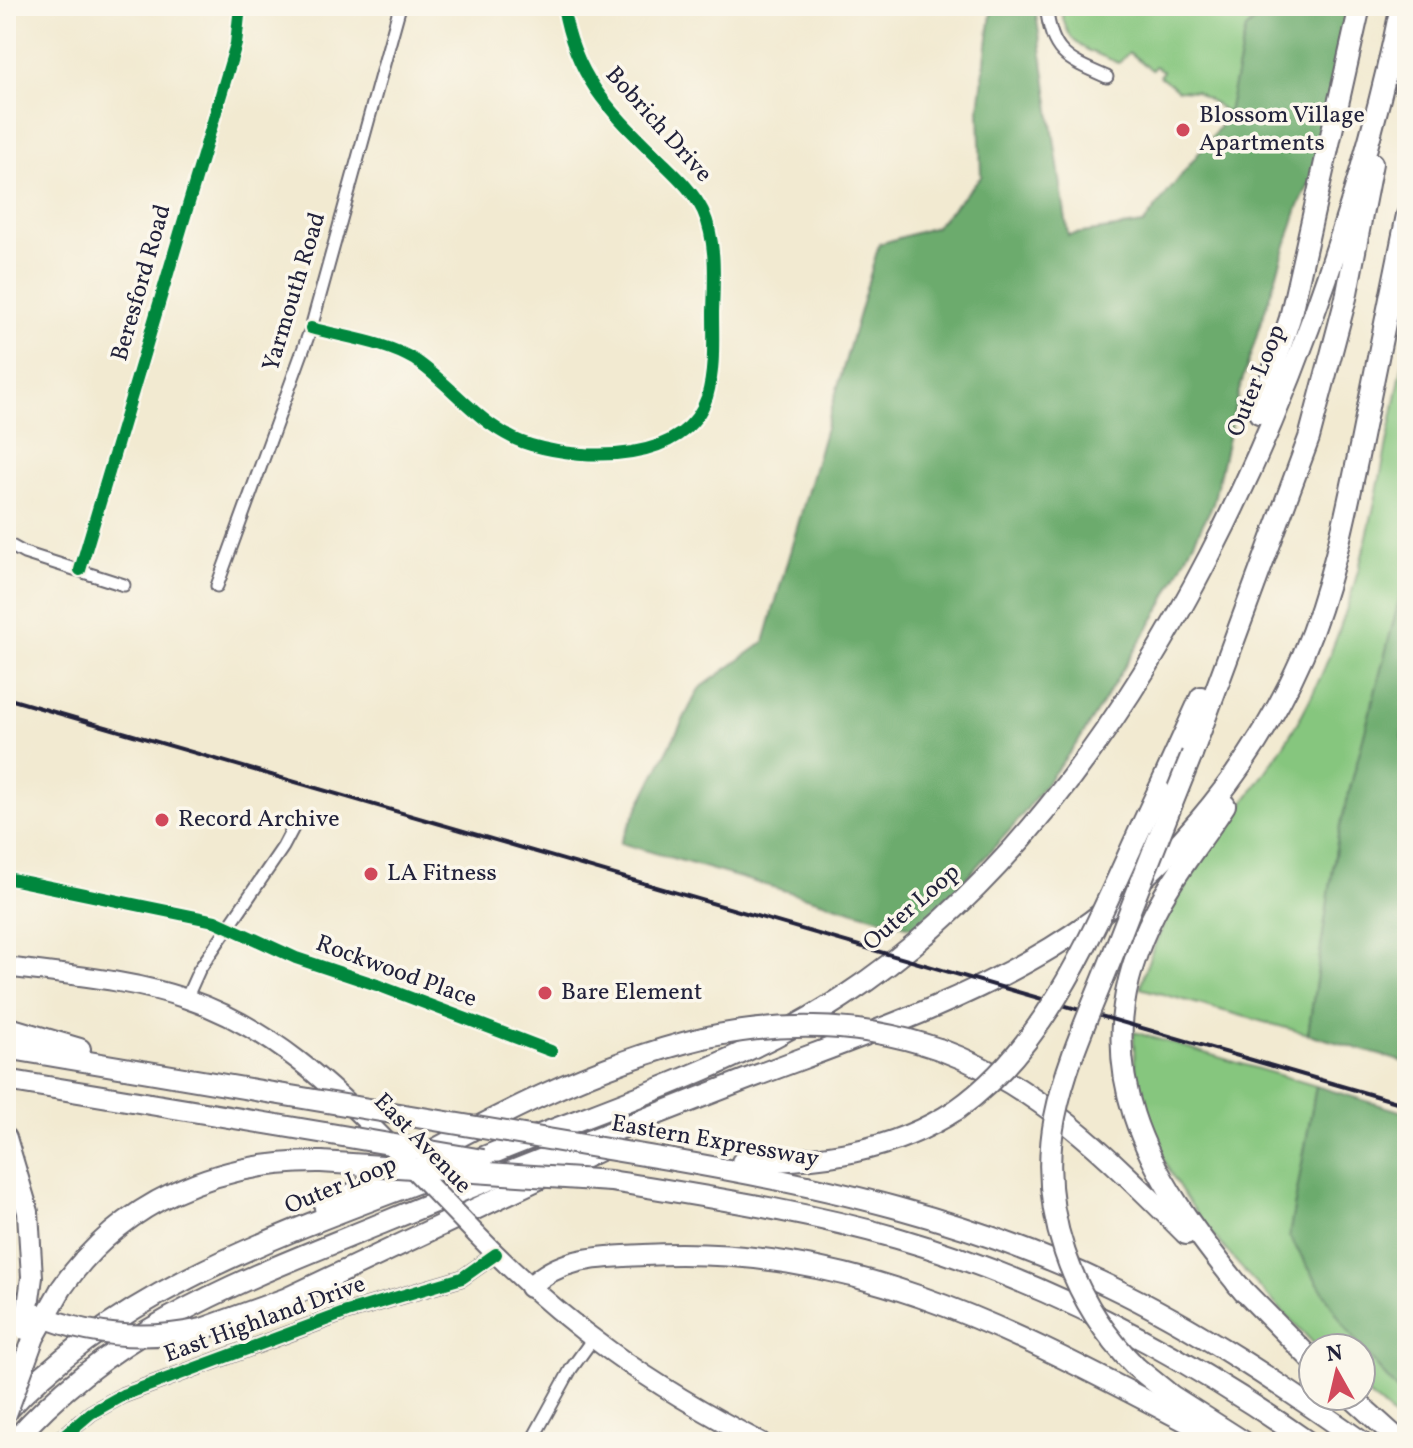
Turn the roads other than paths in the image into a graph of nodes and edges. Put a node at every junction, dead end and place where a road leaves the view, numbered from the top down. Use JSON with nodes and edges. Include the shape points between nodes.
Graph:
{"nodes":[{"id":1,"x":240,"y":6,"type":"edge"},
{"id":2,"x":400,"y":6,"type":"edge"},
{"id":3,"x":563,"y":6,"type":"edge"},
{"id":4,"x":1046,"y":6,"type":"edge"},
{"id":5,"x":1360,"y":6,"type":"edge"},
{"id":6,"x":1400,"y":10,"type":"edge"},
{"id":7,"x":1107,"y":77,"type":"dead end"},
{"id":8,"x":1407,"y":215,"type":"edge"},
{"id":9,"x":1407,"y":240,"type":"edge"},
{"id":10,"x":1392,"y":290,"type":"junction"},
{"id":11,"x":311,"y":328,"type":"junction"},
{"id":12,"x":6,"y":543,"type":"edge"},
{"id":13,"x":1267,"y":555,"type":"junction"},
{"id":14,"x":80,"y":570,"type":"junction"},
{"id":15,"x":1197,"y":577,"type":"junction"},
{"id":16,"x":124,"y":585,"type":"dead end"},
{"id":17,"x":217,"y":586,"type":"dead end"},
{"id":18,"x":1284,"y":694,"type":"junction"},
{"id":19,"x":293,"y":828,"type":"dead end"},
{"id":20,"x":6,"y":878,"type":"edge"},
{"id":21,"x":228,"y":927,"type":"junction"},
{"id":22,"x":6,"y":967,"type":"edge"},
{"id":23,"x":186,"y":999,"type":"junction"},
{"id":24,"x":6,"y":1027,"type":"edge"},
{"id":25,"x":6,"y":1048,"type":"edge"},
{"id":26,"x":551,"y":1051,"type":"dead end"},
{"id":27,"x":805,"y":1057,"type":"junction"},
{"id":28,"x":188,"y":1078,"type":"junction"},
{"id":29,"x":6,"y":1080,"type":"edge"},
{"id":30,"x":6,"y":1138,"type":"edge"},
{"id":31,"x":673,"y":1160,"type":"junction"},
{"id":32,"x":611,"y":1181,"type":"junction"},
{"id":33,"x":496,"y":1254,"type":"junction"},
{"id":34,"x":210,"y":1268,"type":"junction"},
{"id":35,"x":530,"y":1287,"type":"junction"},
{"id":36,"x":1244,"y":1292,"type":"junction"},
{"id":37,"x":6,"y":1299,"type":"edge"},
{"id":38,"x":592,"y":1340,"type":"junction"},
{"id":39,"x":1297,"y":1345,"type":"edge"},
{"id":40,"x":7,"y":1410,"type":"edge"},
{"id":41,"x":1368,"y":1412,"type":"edge"},
{"id":42,"x":13,"y":1442,"type":"edge"},
{"id":43,"x":57,"y":1442,"type":"edge"},
{"id":44,"x":531,"y":1442,"type":"edge"},
{"id":45,"x":761,"y":1442,"type":"edge"},
{"id":46,"x":1226,"y":1442,"type":"edge"},
{"id":47,"x":1244,"y":1442,"type":"edge"},
{"id":48,"x":1308,"y":1442,"type":"edge"},
{"id":49,"x":1362,"y":1442,"type":"edge"},
{"id":50,"x":1401,"y":1442,"type":"edge"}],
"edges":[{"from":1,"to":14,"type":"street","name":"Beresford Road","via":[[236,44]]},
{"from":2,"to":11,"type":"street","name":"Yarmouth Road"},
{"from":3,"to":11,"type":"street","name":"Bobrich Drive","via":[[575,57],[588,80],[686,186],[708,225],[714,268],[711,377],[707,397],[693,420],[669,440],[643,451],[591,453],[531,445],[496,429],[411,358]]},
{"from":4,"to":7,"type":"street","via":[[1054,46],[1066,58]]},
{"from":5,"to":15,"type":"highway","via":[[1284,341]]},
{"from":6,"to":13,"type":"highway","via":[[1340,323],[1309,438]]},
{"from":6,"to":15,"type":"highway","name":"Outer Loop","via":[[1373,122],[1313,312],[1255,456]]},
{"from":8,"to":10,"type":"highway","name":"Outer Loop"},
{"from":9,"to":10,"type":"highway"},
{"from":10,"to":18,"type":"highway","name":"Outer Loop","via":[[1339,550],[1312,633]]},
{"from":11,"to":17,"type":"street","name":"Yarmouth Road"},
{"from":12,"to":14,"type":"street"},
{"from":13,"to":31,"type":"highway","bridge":true,"via":[[1159,789],[1043,1021],[1004,1070],[956,1110],[910,1135],[837,1157]]},
{"from":13,"to":47,"type":"highway","bridge":true,"via":[[1070,1065],[1052,1140],[1054,1207],[1067,1261],[1092,1313],[1136,1367]]},
{"from":14,"to":16,"type":"street"},
{"from":15,"to":34,"type":"highway","name":"Outer Loop","via":[[1136,682],[1052,801],[979,885],[905,952],[843,998],[775,1036]]},
{"from":18,"to":27,"type":"highway","name":"Outer Loop","via":[[1251,751],[1197,822],[1102,913],[1009,971]]},
{"from":18,"to":36,"type":"highway","via":[[1245,773],[1152,916],[1129,979],[1122,1030],[1126,1088],[1146,1150],[1187,1220]]},
{"from":19,"to":21,"type":"street"},
{"from":20,"to":21,"type":"street","name":"Rockwood Place","via":[[184,913]]},
{"from":21,"to":23,"type":"street"},
{"from":21,"to":26,"type":"street","name":"Rockwood Place","via":[[296,958]]},
{"from":22,"to":23,"type":"main road","name":"East Avenue","via":[[113,981]]},
{"from":23,"to":33,"type":"main road","name":"East Avenue","bridge":true,"via":[[237,1020],[294,1056],[348,1102]]},
{"from":24,"to":28,"type":"highway"},
{"from":25,"to":28,"type":"highway","name":"Eastern Expressway"},
{"from":27,"to":37,"type":"highway","bridge":true,"via":[[285,1299],[202,1329],[114,1335],[76,1328]]},
{"from":27,"to":42,"type":"highway","name":"Outer Loop","via":[[550,1155],[172,1314],[98,1361]]},
{"from":28,"to":31,"type":"highway","name":"Eastern Expressway","bridge":true},
{"from":29,"to":32,"type":"highway","bridge":true},
{"from":30,"to":40,"type":"highway","bridge":true,"via":[[28,1212],[32,1277]]},
{"from":31,"to":49,"type":"highway","name":"Eastern Expressway","via":[[840,1191],[1029,1251],[1188,1327]]},
{"from":32,"to":40,"type":"highway","bridge":true,"via":[[321,1162],[236,1170],[166,1195],[105,1237],[61,1289],[34,1337]]},
{"from":32,"to":48,"type":"highway","via":[[843,1224],[991,1269],[1144,1339]]},
{"from":33,"to":35,"type":"main road","name":"East Avenue"},
{"from":33,"to":43,"type":"street","name":"East Highland Drive","via":[[462,1278],[347,1312],[123,1395]]},
{"from":34,"to":36,"type":"highway","bridge":true,"via":[[530,1101],[610,1067],[703,1038],[765,1028],[827,1027],[887,1034],[939,1049],[1006,1079],[1107,1155]]},
{"from":34,"to":40,"type":"highway","name":"Outer Loop","via":[[95,1334]]},
{"from":35,"to":38,"type":"main road","name":"East Avenue"},
{"from":35,"to":46,"type":"highway","via":[[565,1264],[638,1255],[723,1255],[838,1271],[966,1311]]},
{"from":36,"to":39,"type":"highway"},
{"from":38,"to":44,"type":"street"},
{"from":38,"to":45,"type":"main road","name":"East Avenue","via":[[662,1389]]},
{"from":41,"to":50,"type":"highway"}]}
